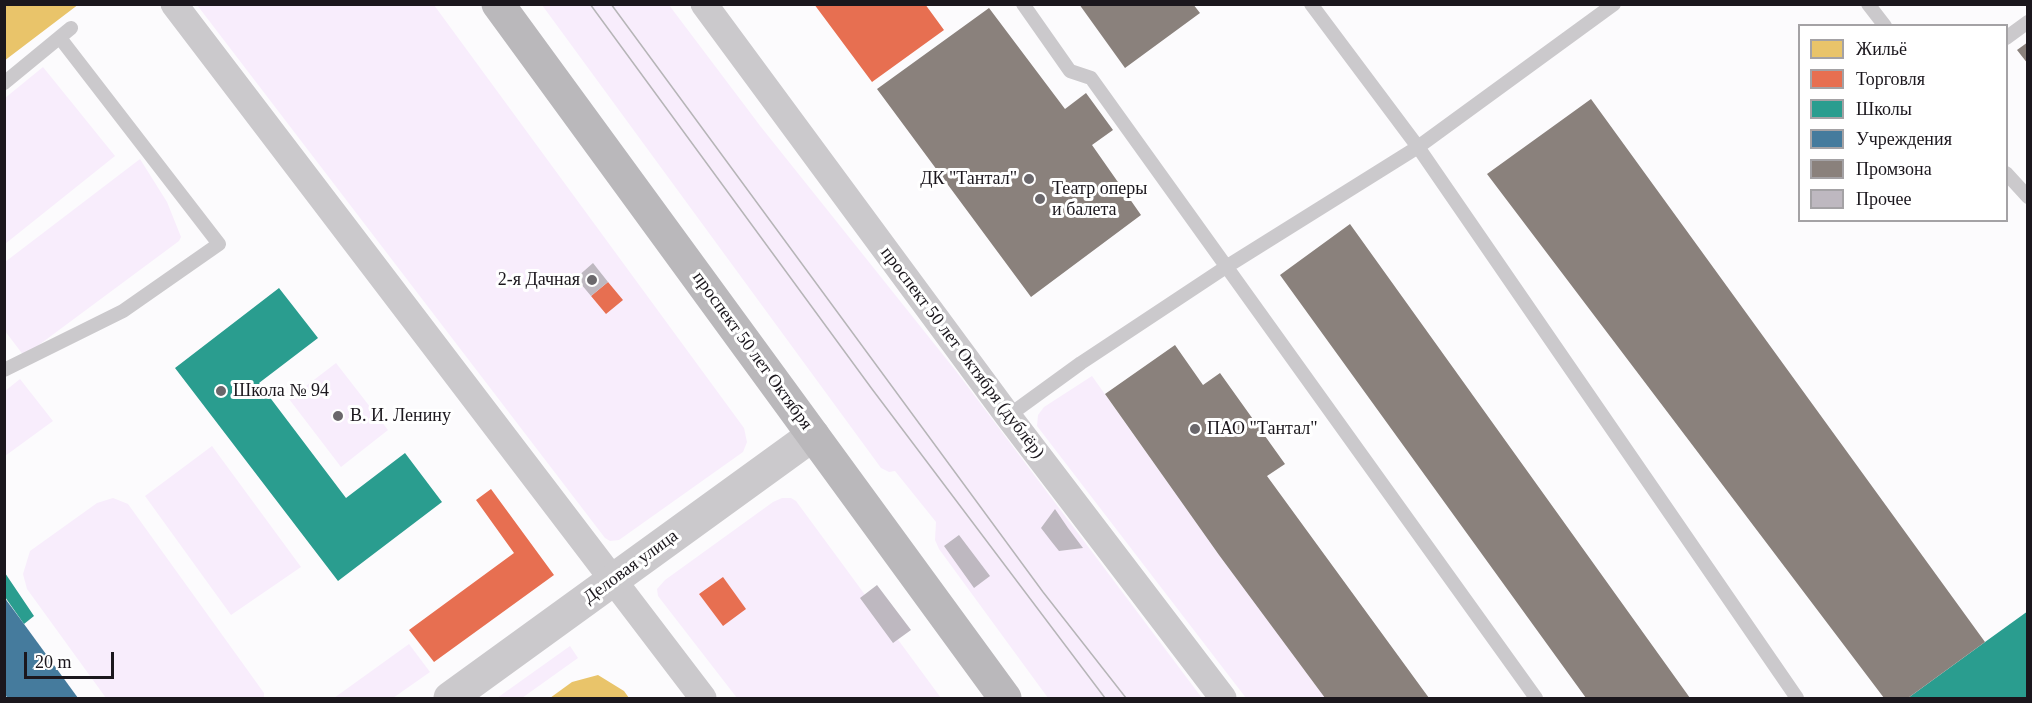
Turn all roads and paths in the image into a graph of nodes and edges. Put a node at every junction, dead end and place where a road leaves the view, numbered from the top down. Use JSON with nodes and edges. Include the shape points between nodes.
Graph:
{"nodes":[{"id":1,"x":174,"y":4,"type":"edge"},
{"id":2,"x":498,"y":4,"type":"edge"},
{"id":3,"x":704,"y":4,"type":"edge"},
{"id":4,"x":1023,"y":4,"type":"edge"},
{"id":5,"x":1311,"y":4,"type":"edge"},
{"id":6,"x":1614,"y":4,"type":"edge"},
{"id":7,"x":1868,"y":4,"type":"edge"},
{"id":8,"x":2028,"y":22,"type":"edge"},
{"id":9,"x":1883,"y":24,"type":"edge"},
{"id":10,"x":71,"y":28,"type":"dead end"},
{"id":11,"x":2008,"y":37,"type":"edge"},
{"id":12,"x":60,"y":38,"type":"junction"},
{"id":13,"x":4,"y":83,"type":"edge"},
{"id":14,"x":1418,"y":147,"type":"junction"},
{"id":15,"x":2008,"y":174,"type":"edge"},
{"id":16,"x":2028,"y":197,"type":"edge"},
{"id":17,"x":1226,"y":267,"type":"junction"},
{"id":18,"x":4,"y":370,"type":"edge"},
{"id":19,"x":1008,"y":416,"type":"junction"},
{"id":20,"x":813,"y":435,"type":"junction"},
{"id":21,"x":613,"y":580,"type":"junction"},
{"id":22,"x":450,"y":699,"type":"edge"},
{"id":23,"x":703,"y":699,"type":"edge"},
{"id":24,"x":1005,"y":699,"type":"edge"},
{"id":25,"x":1223,"y":699,"type":"edge"},
{"id":26,"x":1536,"y":699,"type":"edge"},
{"id":27,"x":1797,"y":699,"type":"edge"}],
"edges":[{"from":1,"to":21,"type":"street"},
{"from":2,"to":20,"type":"main road","name":"проспект 50 лет Октября"},
{"from":3,"to":19,"type":"street","name":"проспект 50 лет Октября (дублёр)"},
{"from":4,"to":17,"type":"lane","via":[[1070,71],[1091,78]]},
{"from":5,"to":14,"type":"lane"},
{"from":6,"to":14,"type":"lane"},
{"from":7,"to":9,"type":"lane"},
{"from":8,"to":11,"type":"lane"},
{"from":10,"to":12,"type":"lane"},
{"from":12,"to":13,"type":"lane"},
{"from":12,"to":18,"type":"lane","via":[[219,244],[123,311]]},
{"from":14,"to":17,"type":"lane"},
{"from":14,"to":27,"type":"lane"},
{"from":15,"to":16,"type":"lane"},
{"from":17,"to":19,"type":"lane"},
{"from":17,"to":26,"type":"lane"},
{"from":19,"to":25,"type":"street","name":"проспект 50 лет Октября (дублёр)"},
{"from":20,"to":21,"type":"street","name":"Деловая улица"},
{"from":20,"to":24,"type":"main road","name":"проспект 50 лет Октября"},
{"from":21,"to":22,"type":"street","name":"Деловая улица"},
{"from":21,"to":23,"type":"street"}]}
